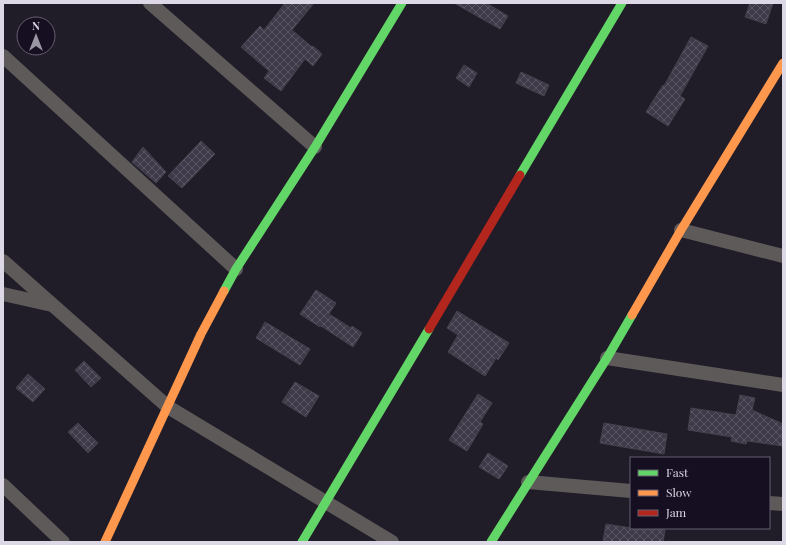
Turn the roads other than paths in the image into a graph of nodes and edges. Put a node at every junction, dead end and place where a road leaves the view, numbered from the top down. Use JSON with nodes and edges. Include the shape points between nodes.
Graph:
{"nodes":[{"id":1,"x":150,"y":3,"type":"edge"},
{"id":2,"x":402,"y":3,"type":"edge"},
{"id":3,"x":622,"y":3,"type":"edge"},
{"id":4,"x":3,"y":56,"type":"edge"},
{"id":5,"x":781,"y":71,"type":"edge"},
{"id":6,"x":315,"y":147,"type":"junction"},
{"id":7,"x":681,"y":230,"type":"junction"},
{"id":8,"x":783,"y":256,"type":"edge"},
{"id":9,"x":3,"y":261,"type":"edge"},
{"id":10,"x":236,"y":269,"type":"junction"},
{"id":11,"x":3,"y":294,"type":"edge"},
{"id":12,"x":52,"y":305,"type":"junction"},
{"id":13,"x":607,"y":358,"type":"junction"},
{"id":14,"x":783,"y":385,"type":"edge"},
{"id":15,"x":168,"y":407,"type":"junction"},
{"id":16,"x":528,"y":482,"type":"junction"},
{"id":17,"x":3,"y":485,"type":"edge"},
{"id":18,"x":630,"y":491,"type":"edge"},
{"id":19,"x":326,"y":502,"type":"junction"},
{"id":20,"x":770,"y":503,"type":"edge"},
{"id":21,"x":783,"y":504,"type":"edge"},
{"id":22,"x":63,"y":542,"type":"edge"},
{"id":23,"x":105,"y":542,"type":"edge"},
{"id":24,"x":302,"y":542,"type":"edge"},
{"id":25,"x":392,"y":542,"type":"edge"},
{"id":26,"x":491,"y":542,"type":"edge"}],
"edges":[{"from":1,"to":6,"type":"street"},
{"from":2,"to":6,"type":"street"},
{"from":3,"to":19,"type":"street"},
{"from":4,"to":10,"type":"street"},
{"from":5,"to":7,"type":"street"},
{"from":6,"to":10,"type":"street"},
{"from":7,"to":8,"type":"street"},
{"from":7,"to":13,"type":"street"},
{"from":9,"to":12,"type":"street"},
{"from":10,"to":15,"type":"street","via":[[201,334]]},
{"from":11,"to":12,"type":"street"},
{"from":12,"to":15,"type":"street"},
{"from":13,"to":14,"type":"street"},
{"from":13,"to":16,"type":"street"},
{"from":15,"to":19,"type":"street"},
{"from":15,"to":23,"type":"street"},
{"from":16,"to":18,"type":"street"},
{"from":16,"to":26,"type":"street"},
{"from":17,"to":22,"type":"street"},
{"from":19,"to":24,"type":"street"},
{"from":19,"to":25,"type":"street"},
{"from":20,"to":21,"type":"street"}]}
